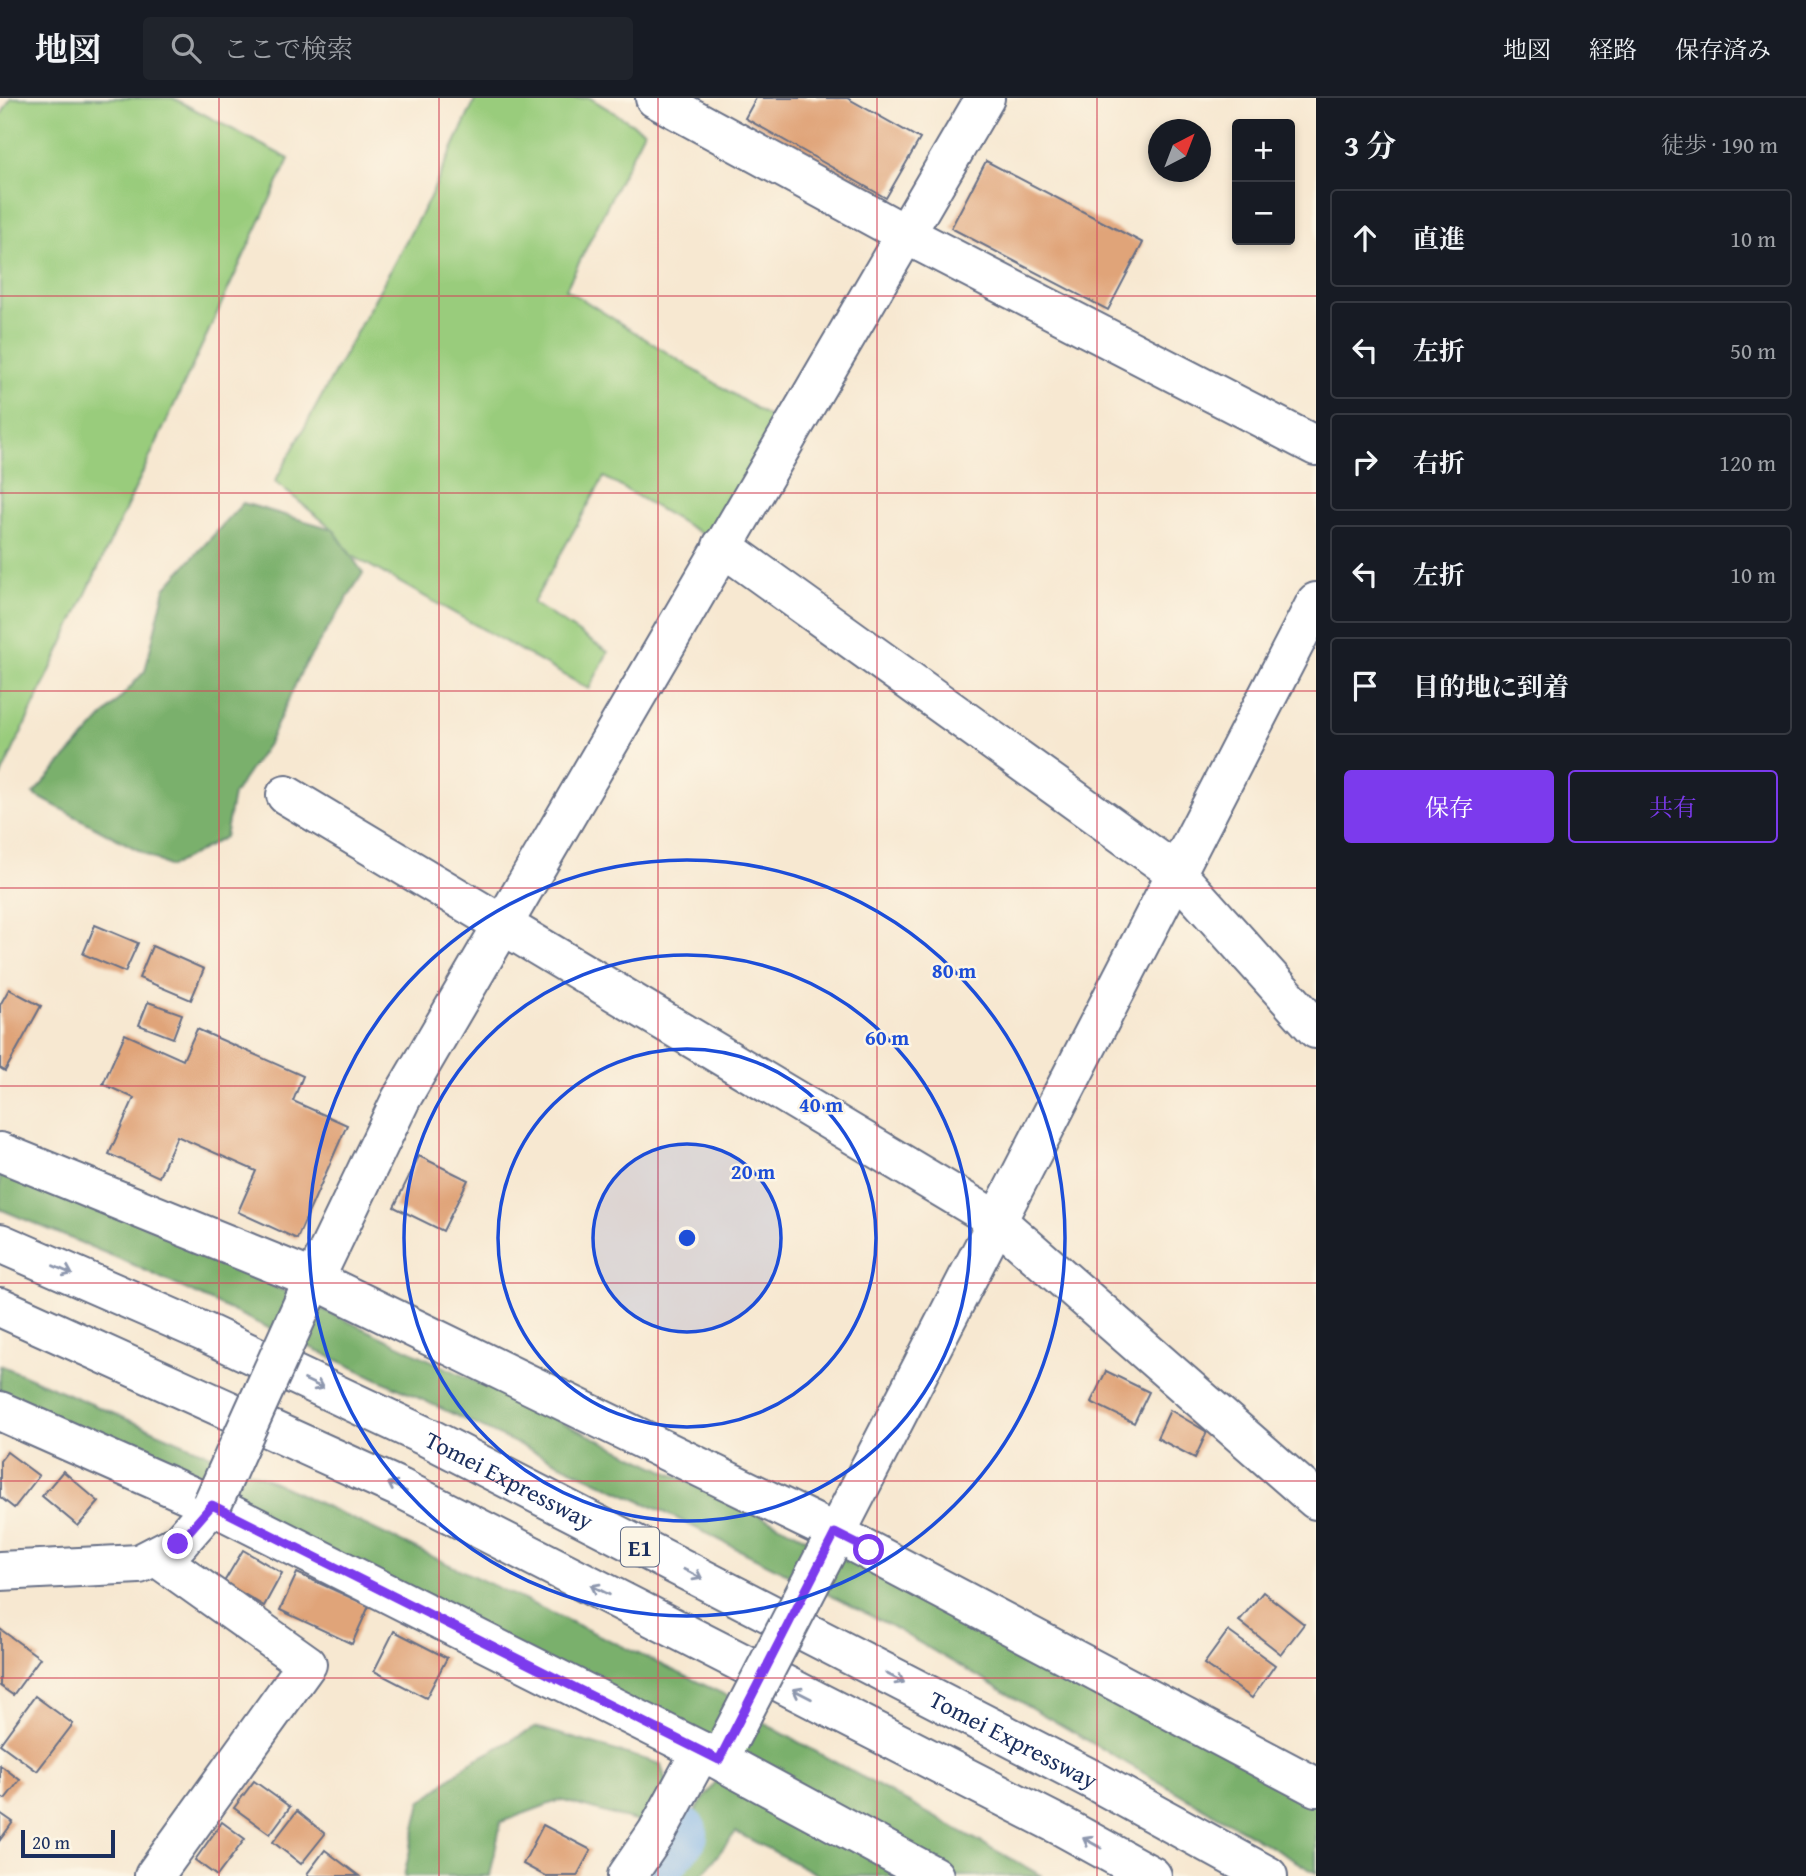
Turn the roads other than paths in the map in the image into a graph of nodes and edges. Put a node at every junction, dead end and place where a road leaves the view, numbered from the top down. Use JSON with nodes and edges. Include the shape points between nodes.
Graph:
{"nodes":[{"id":1,"x":655,"y":98,"type":"edge"},
{"id":2,"x":985,"y":98,"type":"edge"},
{"id":3,"x":905,"y":234,"type":"junction"},
{"id":4,"x":1316,"y":446,"type":"edge"},
{"id":5,"x":722,"y":546,"type":"junction"},
{"id":6,"x":1316,"y":602,"type":"edge"},
{"id":7,"x":285,"y":795,"type":"dead end"},
{"id":8,"x":1175,"y":872,"type":"junction"},
{"id":9,"x":500,"y":924,"type":"junction"},
{"id":10,"x":1316,"y":1029,"type":"edge"},
{"id":11,"x":0,"y":1152,"type":"edge"},
{"id":12,"x":996,"y":1220,"type":"junction"},
{"id":13,"x":0,"y":1243,"type":"edge"},
{"id":14,"x":310,"y":1290,"type":"junction"},
{"id":15,"x":0,"y":1307,"type":"edge"},
{"id":16,"x":0,"y":1411,"type":"edge"},
{"id":17,"x":1316,"y":1500,"type":"edge"},
{"id":18,"x":212,"y":1505,"type":"junction"},
{"id":19,"x":831,"y":1541,"type":"junction"},
{"id":20,"x":155,"y":1556,"type":"junction"},
{"id":21,"x":0,"y":1572,"type":"edge"},
{"id":22,"x":716,"y":1750,"type":"junction"},
{"id":23,"x":1316,"y":1787,"type":"edge"},
{"id":24,"x":154,"y":1876,"type":"edge"},
{"id":25,"x":627,"y":1876,"type":"edge"},
{"id":26,"x":934,"y":1876,"type":"edge"},
{"id":27,"x":1152,"y":1876,"type":"edge"},
{"id":28,"x":1268,"y":1876,"type":"edge"}],
"edges":[{"from":1,"to":3,"type":"main road"},
{"from":2,"to":3,"type":"main road"},
{"from":3,"to":4,"type":"main road"},
{"from":3,"to":5,"type":"main road"},
{"from":5,"to":8,"type":"main road"},
{"from":5,"to":9,"type":"main road"},
{"from":6,"to":8,"type":"main road"},
{"from":7,"to":9,"type":"main road"},
{"from":8,"to":10,"type":"main road"},
{"from":8,"to":12,"type":"main road"},
{"from":9,"to":12,"type":"main road"},
{"from":9,"to":14,"type":"main road","via":[[401,1099]]},
{"from":11,"to":14,"type":"main road"},
{"from":12,"to":17,"type":"main road"},
{"from":12,"to":19,"type":"main road"},
{"from":13,"to":28,"type":"main road","name":"Tomei Expressway","number":"E1","one_way":true,"via":[[427,1437],[1093,1780]]},
{"from":14,"to":18,"type":"main road","bridge":true},
{"from":14,"to":19,"type":"main road"},
{"from":27,"to":15,"type":"main road","number":"E1","one_way":true,"via":[[400,1488]]},
{"from":16,"to":18,"type":"main road"},
{"from":18,"to":20,"type":"main road","via":[[178,1544]]},
{"from":18,"to":22,"type":"main road"},
{"from":19,"to":22,"type":"main road","bridge":true},
{"from":19,"to":23,"type":"main road"},
{"from":20,"to":21,"type":"main road","via":[[139,1563]]},
{"from":20,"to":24,"type":"main road","via":[[307,1664]]},
{"from":22,"to":25,"type":"main road"},
{"from":22,"to":26,"type":"main road"}]}
